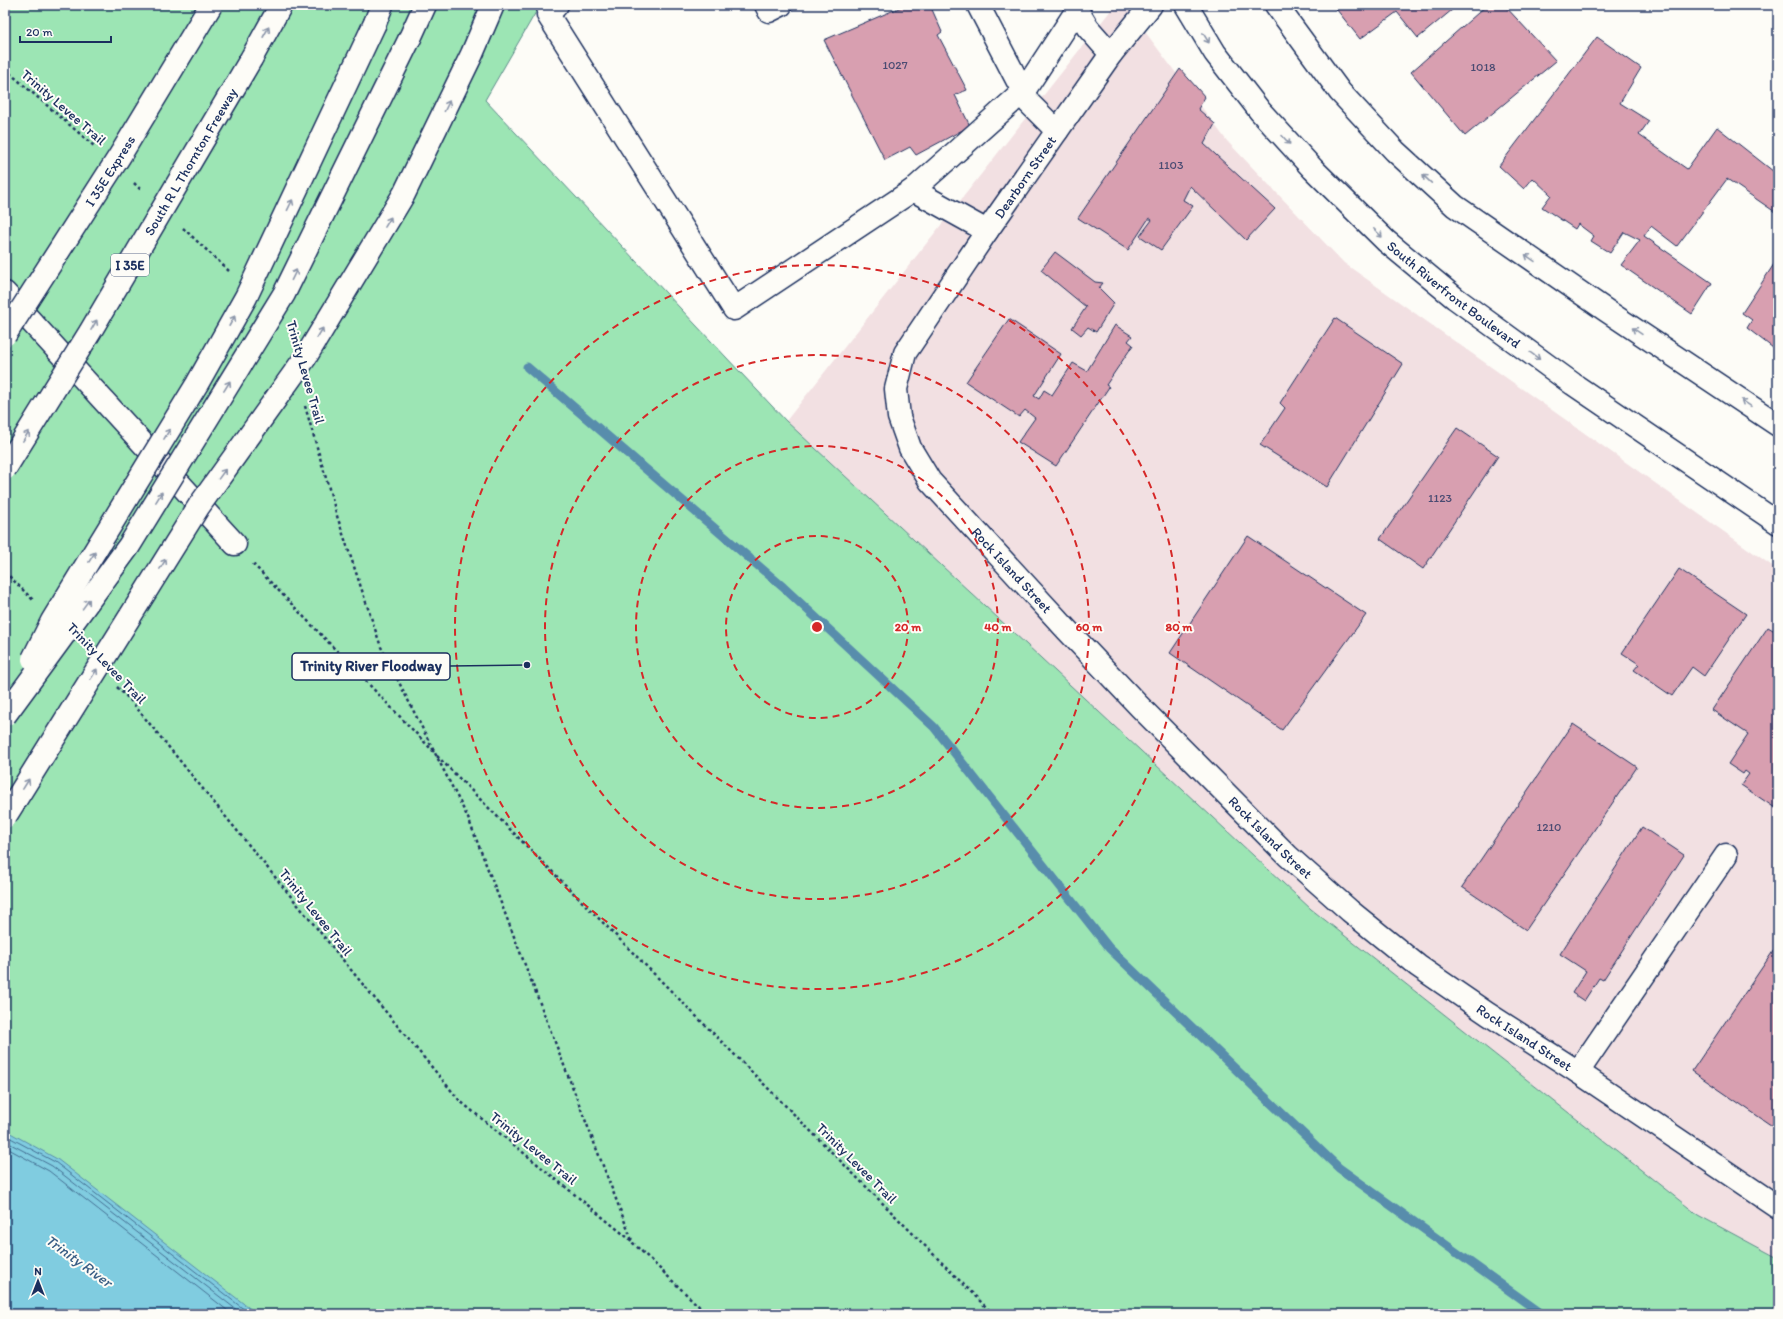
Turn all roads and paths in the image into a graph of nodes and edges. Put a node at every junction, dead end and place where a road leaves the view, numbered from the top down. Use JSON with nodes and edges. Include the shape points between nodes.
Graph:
{"nodes":[{"id":1,"x":211,"y":5,"type":"edge"},
{"id":2,"x":281,"y":5,"type":"edge"},
{"id":3,"x":425,"y":5,"type":"edge"},
{"id":4,"x":493,"y":5,"type":"edge"},
{"id":5,"x":556,"y":5,"type":"edge"},
{"id":6,"x":766,"y":5,"type":"edge"},
{"id":7,"x":781,"y":5,"type":"edge"},
{"id":8,"x":978,"y":5,"type":"edge"},
{"id":9,"x":1151,"y":5,"type":"edge"},
{"id":10,"x":1186,"y":5,"type":"edge"},
{"id":11,"x":1276,"y":5,"type":"edge"},
{"id":12,"x":1076,"y":8,"type":"edge"},
{"id":13,"x":379,"y":14,"type":"edge"},
{"id":14,"x":1111,"y":54,"type":"junction"},
{"id":15,"x":5,"y":69,"type":"edge"},
{"id":16,"x":1024,"y":91,"type":"junction"},
{"id":17,"x":1057,"y":131,"type":"junction"},
{"id":18,"x":100,"y":152,"type":"dead end"},
{"id":19,"x":129,"y":178,"type":"dead end"},
{"id":20,"x":913,"y":190,"type":"junction"},
{"id":21,"x":146,"y":194,"type":"dead end"},
{"id":22,"x":181,"y":226,"type":"dead end"},
{"id":23,"x":987,"y":231,"type":"junction"},
{"id":24,"x":233,"y":274,"type":"dead end"},
{"id":25,"x":5,"y":293,"type":"edge"},
{"id":26,"x":5,"y":335,"type":"edge"},
{"id":27,"x":904,"y":354,"type":"joint"},
{"id":28,"x":304,"y":401,"type":"dead end"},
{"id":29,"x":1778,"y":425,"type":"edge"},
{"id":30,"x":5,"y":469,"type":"edge"},
{"id":31,"x":1778,"y":523,"type":"edge"},
{"id":32,"x":235,"y":544,"type":"joint"},
{"id":33,"x":5,"y":572,"type":"edge"},
{"id":34,"x":38,"y":605,"type":"dead end"},
{"id":35,"x":114,"y":684,"type":"dead end"},
{"id":36,"x":5,"y":714,"type":"edge"},
{"id":37,"x":436,"y":754,"type":"junction"},
{"id":38,"x":5,"y":817,"type":"edge"},
{"id":39,"x":1726,"y":855,"type":"dead end"},
{"id":40,"x":1578,"y":1072,"type":"junction"},
{"id":41,"x":1778,"y":1207,"type":"edge"},
{"id":42,"x":633,"y":1243,"type":"junction"},
{"id":43,"x":707,"y":1314,"type":"edge"},
{"id":44,"x":993,"y":1314,"type":"edge"}],
"edges":[{"from":1,"to":26,"type":"main road","name":"I 35E Express","bridge":true,"via":[[119,157]]},
{"from":30,"to":2,"type":"main road","name":"South R L Thornton Freeway","number":"I 35E","one_way":true,"bridge":true,"via":[[90,332]]},
{"from":36,"to":3,"type":"main road","one_way":true,"bridge":true,"via":[[129,546],[284,294]]},
{"from":38,"to":4,"type":"main road","one_way":true,"bridge":true,"via":[[199,506],[305,358],[404,194]]},
{"from":5,"to":20,"type":"main road","via":[[548,15],[734,309]]},
{"from":6,"to":7,"type":"main road","via":[[769,11]]},
{"from":8,"to":16,"type":"main road"},
{"from":9,"to":14,"type":"main road","name":"Dearborn Street"},
{"from":10,"to":31,"type":"main road","name":"South Riverfront Boulevard","one_way":true,"via":[[1215,53],[1260,111],[1312,169],[1386,241],[1456,298],[1572,384]]},
{"from":29,"to":11,"type":"main road","one_way":true,"via":[[1456,206],[1395,151],[1340,92]]},
{"from":12,"to":14,"type":"main road","via":[[1088,28]]},
{"from":12,"to":16,"type":"main road"},
{"from":36,"to":13,"type":"main road","one_way":true,"bridge":true,"via":[[52,621],[193,391],[246,297]]},
{"from":14,"to":17,"type":"main road","name":"Dearborn Street"},
{"from":15,"to":18,"type":"path","name":"Trinity Levee Trail"},
{"from":16,"to":17,"type":"main road","via":[[1029,104]]},
{"from":16,"to":20,"type":"main road"},
{"from":17,"to":23,"type":"main road","name":"Dearborn Street"},
{"from":19,"to":21,"type":"path"},
{"from":20,"to":23,"type":"main road"},
{"from":22,"to":24,"type":"path"},
{"from":23,"to":27,"type":"main road","name":"Dearborn Street"},
{"from":25,"to":32,"type":"main road"},
{"from":27,"to":40,"type":"main road","name":"Rock Island Street","via":[[896,389],[899,417],[910,448],[930,482],[1072,636],[1288,856],[1350,911],[1418,966]]},
{"from":28,"to":37,"type":"path","name":"Trinity Levee Trail","via":[[337,516],[381,647]]},
{"from":32,"to":37,"type":"path"},
{"from":33,"to":34,"type":"path"},
{"from":35,"to":42,"type":"path","name":"Trinity Levee Trail","via":[[131,701],[460,1101]]},
{"from":37,"to":42,"type":"path","name":"Trinity Levee Trail","via":[[468,818]]},
{"from":37,"to":44,"type":"path","name":"Trinity Levee Trail"},
{"from":39,"to":40,"type":"main road"},
{"from":40,"to":41,"type":"main road","name":"Rock Island Street"},
{"from":42,"to":43,"type":"path","name":"Trinity Levee Trail"}]}
